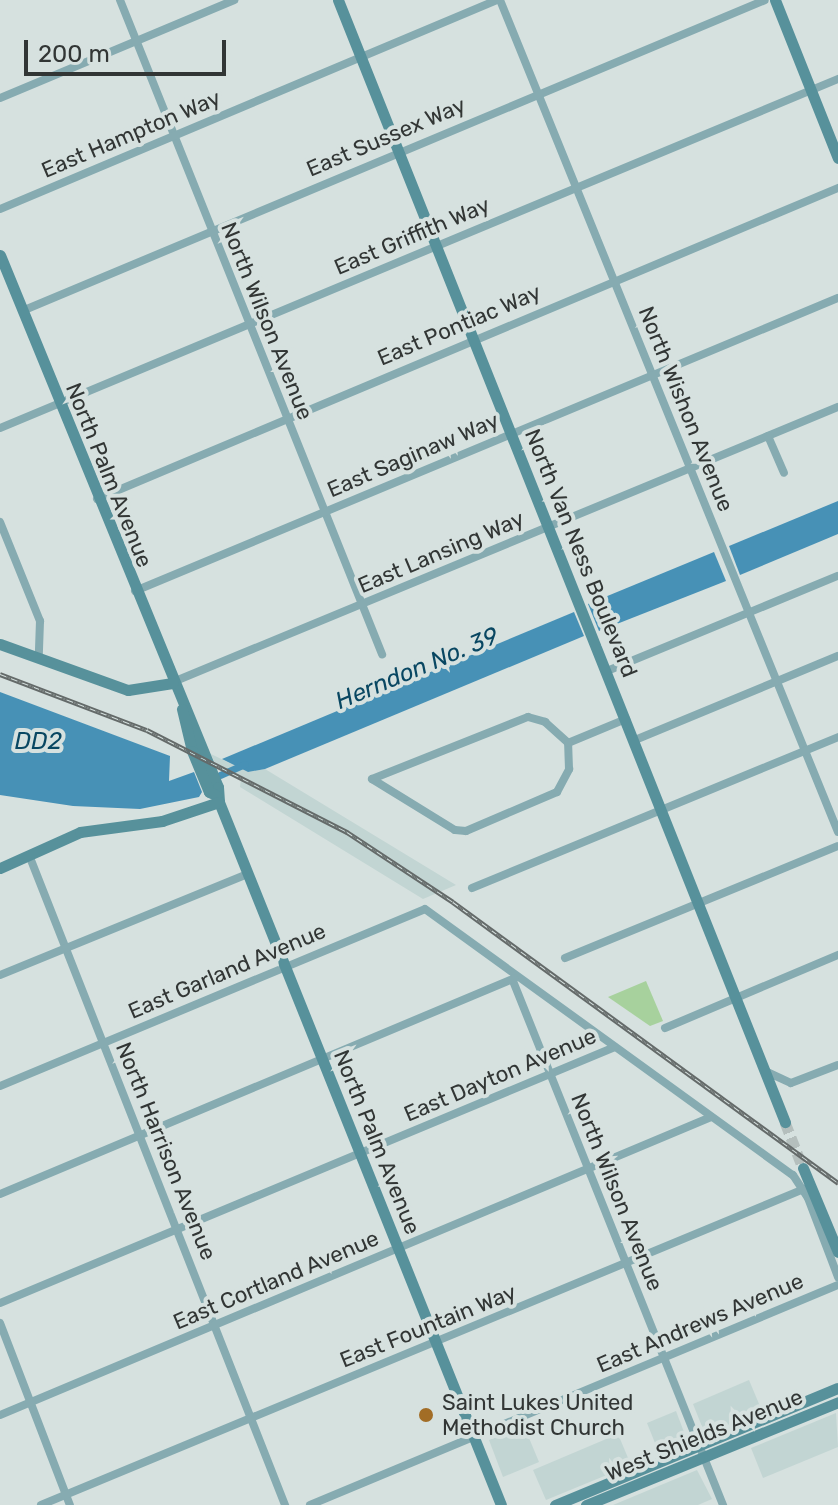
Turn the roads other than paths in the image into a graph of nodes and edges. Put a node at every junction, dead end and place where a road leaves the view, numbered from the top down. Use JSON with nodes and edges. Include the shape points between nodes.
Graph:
{"nodes":[{"id":1,"x":120,"y":0,"type":"edge"},
{"id":2,"x":234,"y":0,"type":"edge"},
{"id":3,"x":338,"y":0,"type":"edge"},
{"id":4,"x":499,"y":0,"type":"edge"},
{"id":5,"x":765,"y":0,"type":"edge"},
{"id":6,"x":775,"y":0,"type":"edge"},
{"id":7,"x":136,"y":41,"type":"junction"},
{"id":8,"x":360,"y":57,"type":"junction"},
{"id":9,"x":838,"y":79,"type":"edge"},
{"id":10,"x":811,"y":90,"type":"junction"},
{"id":11,"x":538,"y":93,"type":"junction"},
{"id":12,"x":0,"y":98,"type":"edge"},
{"id":13,"x":174,"y":135,"type":"junction"},
{"id":14,"x":399,"y":152,"type":"junction"},
{"id":15,"x":838,"y":158,"type":"edge"},
{"id":16,"x":576,"y":186,"type":"junction"},
{"id":17,"x":838,"y":188,"type":"edge"},
{"id":18,"x":0,"y":209,"type":"edge"},
{"id":19,"x":212,"y":230,"type":"junction"},
{"id":20,"x":436,"y":245,"type":"junction"},
{"id":21,"x":0,"y":255,"type":"edge"},
{"id":22,"x":614,"y":281,"type":"junction"},
{"id":23,"x":838,"y":298,"type":"edge"},
{"id":24,"x":22,"y":311,"type":"junction"},
{"id":25,"x":249,"y":324,"type":"junction"},
{"id":26,"x":474,"y":339,"type":"junction"},
{"id":27,"x":653,"y":374,"type":"junction"},
{"id":28,"x":57,"y":403,"type":"junction"},
{"id":29,"x":838,"y":407,"type":"edge"},
{"id":30,"x":286,"y":417,"type":"junction"},
{"id":31,"x":0,"y":428,"type":"edge"},
{"id":32,"x":511,"y":433,"type":"junction"},
{"id":33,"x":768,"y":436,"type":"junction"},
{"id":34,"x":690,"y":468,"type":"junction"},
{"id":35,"x":784,"y":473,"type":"dead end"},
{"id":36,"x":96,"y":499,"type":"junction"},
{"id":37,"x":323,"y":511,"type":"junction"},
{"id":38,"x":0,"y":522,"type":"edge"},
{"id":39,"x":549,"y":527,"type":"junction"},
{"id":40,"x":838,"y":576,"type":"edge"},
{"id":41,"x":135,"y":591,"type":"junction"},
{"id":42,"x":361,"y":605,"type":"junction"},
{"id":43,"x":749,"y":614,"type":"junction"},
{"id":44,"x":0,"y":644,"type":"edge"},
{"id":45,"x":382,"y":654,"type":"dead end"},
{"id":46,"x":39,"y":656,"type":"junction"},
{"id":47,"x":838,"y":656,"type":"edge"},
{"id":48,"x":607,"y":671,"type":"junction"},
{"id":49,"x":777,"y":681,"type":"junction"},
{"id":50,"x":172,"y":683,"type":"junction"},
{"id":51,"x":626,"y":719,"type":"junction"},
{"id":52,"x":838,"y":737,"type":"edge"},
{"id":53,"x":635,"y":740,"type":"junction"},
{"id":54,"x":568,"y":743,"type":"junction"},
{"id":55,"x":805,"y":750,"type":"junction"},
{"id":56,"x":215,"y":793,"type":"junction"},
{"id":57,"x":662,"y":810,"type":"junction"},
{"id":58,"x":838,"y":832,"type":"edge"},
{"id":59,"x":838,"y":846,"type":"edge"},
{"id":60,"x":29,"y":855,"type":"junction"},
{"id":61,"x":0,"y":868,"type":"edge"},
{"id":62,"x":248,"y":874,"type":"junction"},
{"id":63,"x":472,"y":888,"type":"dead end"},
{"id":64,"x":700,"y":903,"type":"junction"},
{"id":65,"x":66,"y":948,"type":"junction"},
{"id":66,"x":838,"y":955,"type":"edge"},
{"id":67,"x":565,"y":958,"type":"dead end"},
{"id":68,"x":285,"y":965,"type":"junction"},
{"id":69,"x":0,"y":975,"type":"edge"},
{"id":70,"x":515,"y":979,"type":"junction"},
{"id":71,"x":737,"y":998,"type":"junction"},
{"id":72,"x":665,"y":1028,"type":"dead end"},
{"id":73,"x":104,"y":1043,"type":"junction"},
{"id":74,"x":615,"y":1047,"type":"junction"},
{"id":75,"x":322,"y":1059,"type":"junction"},
{"id":76,"x":838,"y":1065,"type":"edge"},
{"id":77,"x":767,"y":1072,"type":"junction"},
{"id":78,"x":550,"y":1075,"type":"junction"},
{"id":79,"x":0,"y":1086,"type":"edge"},
{"id":80,"x":711,"y":1117,"type":"junction"},
{"id":81,"x":785,"y":1122,"type":"tunnel mouth"},
{"id":82,"x":140,"y":1136,"type":"junction"},
{"id":83,"x":360,"y":1153,"type":"junction"},
{"id":84,"x":803,"y":1168,"type":"tunnel mouth"},
{"id":85,"x":588,"y":1169,"type":"junction"},
{"id":86,"x":804,"y":1189,"type":"junction"},
{"id":87,"x":0,"y":1194,"type":"edge"},
{"id":88,"x":178,"y":1229,"type":"junction"},
{"id":89,"x":823,"y":1234,"type":"junction"},
{"id":90,"x":398,"y":1248,"type":"junction"},
{"id":91,"x":837,"y":1250,"type":"edge"},
{"id":92,"x":627,"y":1264,"type":"junction"},
{"id":93,"x":838,"y":1277,"type":"edge"},
{"id":94,"x":838,"y":1285,"type":"edge"},
{"id":95,"x":0,"y":1303,"type":"edge"},
{"id":96,"x":0,"y":1323,"type":"edge"},
{"id":97,"x":217,"y":1324,"type":"junction"},
{"id":98,"x":435,"y":1342,"type":"junction"},
{"id":99,"x":665,"y":1358,"type":"junction"},
{"id":100,"x":838,"y":1388,"type":"edge"},
{"id":101,"x":31,"y":1402,"type":"junction"},
{"id":102,"x":838,"y":1402,"type":"edge"},
{"id":103,"x":0,"y":1415,"type":"edge"},
{"id":104,"x":253,"y":1419,"type":"junction"},
{"id":105,"x":473,"y":1437,"type":"junction"},
{"id":106,"x":701,"y":1451,"type":"junction"},
{"id":107,"x":66,"y":1495,"type":"junction"},
{"id":108,"x":41,"y":1505,"type":"edge"},
{"id":109,"x":70,"y":1505,"type":"edge"},
{"id":110,"x":285,"y":1505,"type":"edge"},
{"id":111,"x":310,"y":1505,"type":"edge"},
{"id":112,"x":501,"y":1505,"type":"edge"},
{"id":113,"x":555,"y":1505,"type":"edge"},
{"id":114,"x":586,"y":1505,"type":"edge"},
{"id":115,"x":723,"y":1505,"type":"edge"}],
"edges":[{"from":1,"to":7,"type":"street","name":"North Wilson Avenue"},
{"from":2,"to":7,"type":"street"},
{"from":3,"to":8,"type":"main road","name":"North Van Ness Boulevard"},
{"from":4,"to":8,"type":"street","name":"East Hampton Way"},
{"from":4,"to":11,"type":"street","name":"North Wishon Avenue"},
{"from":5,"to":11,"type":"street","name":"East Sussex Way"},
{"from":6,"to":10,"type":"main road"},
{"from":7,"to":12,"type":"street"},
{"from":7,"to":13,"type":"street","name":"North Wilson Avenue"},
{"from":8,"to":13,"type":"street","name":"East Hampton Way"},
{"from":8,"to":14,"type":"main road","name":"North Van Ness Boulevard"},
{"from":9,"to":10,"type":"street","name":"East Griffith Way"},
{"from":10,"to":15,"type":"main road"},
{"from":10,"to":16,"type":"street","name":"East Griffith Way"},
{"from":11,"to":14,"type":"street","name":"East Sussex Way"},
{"from":11,"to":16,"type":"street","name":"North Wishon Avenue"},
{"from":13,"to":18,"type":"street","name":"East Hampton Way"},
{"from":13,"to":19,"type":"street","name":"North Wilson Avenue"},
{"from":14,"to":19,"type":"street","name":"East Sussex Way"},
{"from":14,"to":20,"type":"main road","name":"North Van Ness Boulevard"},
{"from":16,"to":20,"type":"street","name":"East Griffith Way"},
{"from":16,"to":22,"type":"street","name":"North Wishon Avenue"},
{"from":17,"to":22,"type":"street","name":"East Pontiac Way"},
{"from":19,"to":24,"type":"street","name":"East Sussex Way"},
{"from":19,"to":25,"type":"street","name":"North Wilson Avenue"},
{"from":20,"to":25,"type":"street","name":"East Griffith Way"},
{"from":20,"to":26,"type":"main road","name":"North Van Ness Boulevard"},
{"from":21,"to":24,"type":"main road","name":"North Palm Avenue"},
{"from":22,"to":26,"type":"street","name":"East Pontiac Way"},
{"from":22,"to":27,"type":"street","name":"North Wishon Avenue"},
{"from":23,"to":27,"type":"street","name":"East Saginaw Way"},
{"from":24,"to":28,"type":"main road","name":"North Palm Avenue"},
{"from":25,"to":28,"type":"street","name":"East Griffith Way"},
{"from":25,"to":30,"type":"street","name":"North Wilson Avenue"},
{"from":26,"to":30,"type":"street","name":"East Pontiac Way"},
{"from":26,"to":32,"type":"main road","name":"North Van Ness Boulevard"},
{"from":27,"to":32,"type":"street","name":"East Saginaw Way"},
{"from":27,"to":34,"type":"street","name":"North Wishon Avenue"},
{"from":28,"to":31,"type":"street","name":"East Griffith Way"},
{"from":28,"to":36,"type":"main road","name":"North Palm Avenue"},
{"from":29,"to":33,"type":"street","name":"East Lansing Way"},
{"from":30,"to":36,"type":"street","name":"East Pontiac Way"},
{"from":30,"to":37,"type":"street","name":"North Wilson Avenue"},
{"from":32,"to":37,"type":"street","name":"East Saginaw Way"},
{"from":32,"to":39,"type":"main road","name":"North Van Ness Boulevard"},
{"from":33,"to":34,"type":"street","name":"East Lansing Way"},
{"from":33,"to":35,"type":"street"},
{"from":34,"to":39,"type":"street","name":"East Lansing Way"},
{"from":34,"to":43,"type":"street","name":"North Wishon Avenue"},
{"from":36,"to":41,"type":"main road","name":"North Palm Avenue"},
{"from":37,"to":41,"type":"street","name":"East Saginaw Way"},
{"from":37,"to":42,"type":"street","name":"North Wilson Avenue"},
{"from":38,"to":46,"type":"street","via":[[40,621]]},
{"from":39,"to":42,"type":"street","name":"East Lansing Way"},
{"from":39,"to":48,"type":"main road","name":"North Van Ness Boulevard"},
{"from":40,"to":43,"type":"street"},
{"from":41,"to":50,"type":"main road","name":"North Palm Avenue"},
{"from":42,"to":45,"type":"street","name":"North Wilson Avenue"},
{"from":42,"to":50,"type":"street","name":"East Lansing Way"},
{"from":43,"to":48,"type":"street"},
{"from":43,"to":49,"type":"street","name":"North Wishon Avenue"},
{"from":44,"to":46,"type":"main road"},
{"from":46,"to":50,"type":"main road","via":[[128,690]]},
{"from":47,"to":49,"type":"street"},
{"from":48,"to":51,"type":"main road","name":"North Van Ness Boulevard"},
{"from":49,"to":53,"type":"street"},
{"from":49,"to":55,"type":"street","name":"North Wishon Avenue"},
{"from":50,"to":56,"type":"main road","name":"North Palm Avenue","via":[[182,725]]},
{"from":51,"to":53,"type":"main road","name":"North Van Ness Boulevard"},
{"from":51,"to":54,"type":"street"},
{"from":52,"to":55,"type":"street"},
{"from":53,"to":57,"type":"main road","name":"North Van Ness Boulevard"},
{"from":54,"to":54,"type":"street","via":[[569,769],[557,792],[476,828],[455,830],[372,779],[528,717],[545,722]]},
{"from":55,"to":57,"type":"street"},
{"from":55,"to":58,"type":"street","name":"North Wishon Avenue"},
{"from":56,"to":60,"type":"main road","via":[[162,821],[80,832]]},
{"from":56,"to":62,"type":"main road","name":"North Palm Avenue"},
{"from":57,"to":63,"type":"street"},
{"from":57,"to":64,"type":"main road","name":"North Van Ness Boulevard"},
{"from":59,"to":64,"type":"street"},
{"from":60,"to":61,"type":"main road"},
{"from":60,"to":65,"type":"street","name":"North Harrison Avenue"},
{"from":62,"to":65,"type":"street"},
{"from":62,"to":68,"type":"main road","name":"North Palm Avenue"},
{"from":64,"to":67,"type":"street"},
{"from":64,"to":71,"type":"main road","name":"North Van Ness Boulevard"},
{"from":65,"to":69,"type":"street"},
{"from":65,"to":73,"type":"street","name":"North Harrison Avenue"},
{"from":66,"to":71,"type":"street"},
{"from":68,"to":70,"type":"street","name":"East Garland Avenue","via":[[425,909]]},
{"from":68,"to":73,"type":"street","name":"East Garland Avenue"},
{"from":68,"to":75,"type":"main road","name":"North Palm Avenue"},
{"from":70,"to":74,"type":"street"},
{"from":70,"to":75,"type":"street"},
{"from":70,"to":78,"type":"street","name":"North Wilson Avenue"},
{"from":71,"to":72,"type":"street"},
{"from":71,"to":77,"type":"main road","name":"North Van Ness Boulevard"},
{"from":73,"to":79,"type":"street","name":"East Garland Avenue"},
{"from":73,"to":82,"type":"street","name":"North Harrison Avenue"},
{"from":74,"to":78,"type":"street","name":"East Dayton Avenue"},
{"from":74,"to":80,"type":"street"},
{"from":75,"to":82,"type":"street"},
{"from":75,"to":83,"type":"main road","name":"North Palm Avenue"},
{"from":76,"to":77,"type":"street","via":[[791,1083]]},
{"from":77,"to":81,"type":"main road","name":"North Van Ness Boulevard"},
{"from":78,"to":83,"type":"street","name":"East Dayton Avenue"},
{"from":78,"to":85,"type":"street","name":"North Wilson Avenue"},
{"from":80,"to":85,"type":"street","name":"East Cortland Avenue"},
{"from":80,"to":86,"type":"street","via":[[793,1175]]},
{"from":82,"to":87,"type":"street"},
{"from":82,"to":88,"type":"street","name":"North Harrison Avenue"},
{"from":83,"to":88,"type":"street","name":"East Dayton Avenue"},
{"from":83,"to":90,"type":"main road","name":"North Palm Avenue"},
{"from":84,"to":91,"type":"main road"},
{"from":85,"to":90,"type":"street","name":"East Cortland Avenue"},
{"from":85,"to":92,"type":"street","name":"North Wilson Avenue"},
{"from":86,"to":89,"type":"street"},
{"from":86,"to":92,"type":"street","name":"East Fountain Way"},
{"from":88,"to":95,"type":"street","name":"East Dayton Avenue"},
{"from":88,"to":97,"type":"street","name":"North Harrison Avenue"},
{"from":89,"to":91,"type":"street"},
{"from":89,"to":93,"type":"street"},
{"from":90,"to":97,"type":"street","name":"East Cortland Avenue"},
{"from":90,"to":98,"type":"main road","name":"North Palm Avenue"},
{"from":92,"to":98,"type":"street","name":"East Fountain Way"},
{"from":92,"to":99,"type":"street","name":"North Wilson Avenue"},
{"from":94,"to":99,"type":"street","name":"East Andrews Avenue"},
{"from":96,"to":101,"type":"street"},
{"from":97,"to":101,"type":"street","name":"East Cortland Avenue"},
{"from":97,"to":104,"type":"street","name":"North Harrison Avenue"},
{"from":98,"to":104,"type":"street","name":"East Fountain Way"},
{"from":98,"to":105,"type":"main road","name":"North Palm Avenue"},
{"from":99,"to":105,"type":"street","name":"East Andrews Avenue"},
{"from":99,"to":106,"type":"street","name":"North Wilson Avenue"},
{"from":100,"to":106,"type":"main road","name":"West Shields Avenue"},
{"from":101,"to":103,"type":"street","name":"East Cortland Avenue"},
{"from":101,"to":107,"type":"street"},
{"from":102,"to":106,"type":"main road","name":"West Shields Avenue"},
{"from":104,"to":107,"type":"street","name":"East Fountain Way"},
{"from":104,"to":110,"type":"street","name":"North Harrison Avenue"},
{"from":105,"to":111,"type":"street","name":"East Andrews Avenue"},
{"from":105,"to":112,"type":"main road","name":"North Palm Avenue"},
{"from":106,"to":113,"type":"main road","name":"West Shields Avenue"},
{"from":106,"to":114,"type":"main road","name":"West Shields Avenue"},
{"from":106,"to":115,"type":"street","name":"North Wilson Avenue"},
{"from":107,"to":108,"type":"street","name":"East Fountain Way"},
{"from":107,"to":109,"type":"street"}]}
